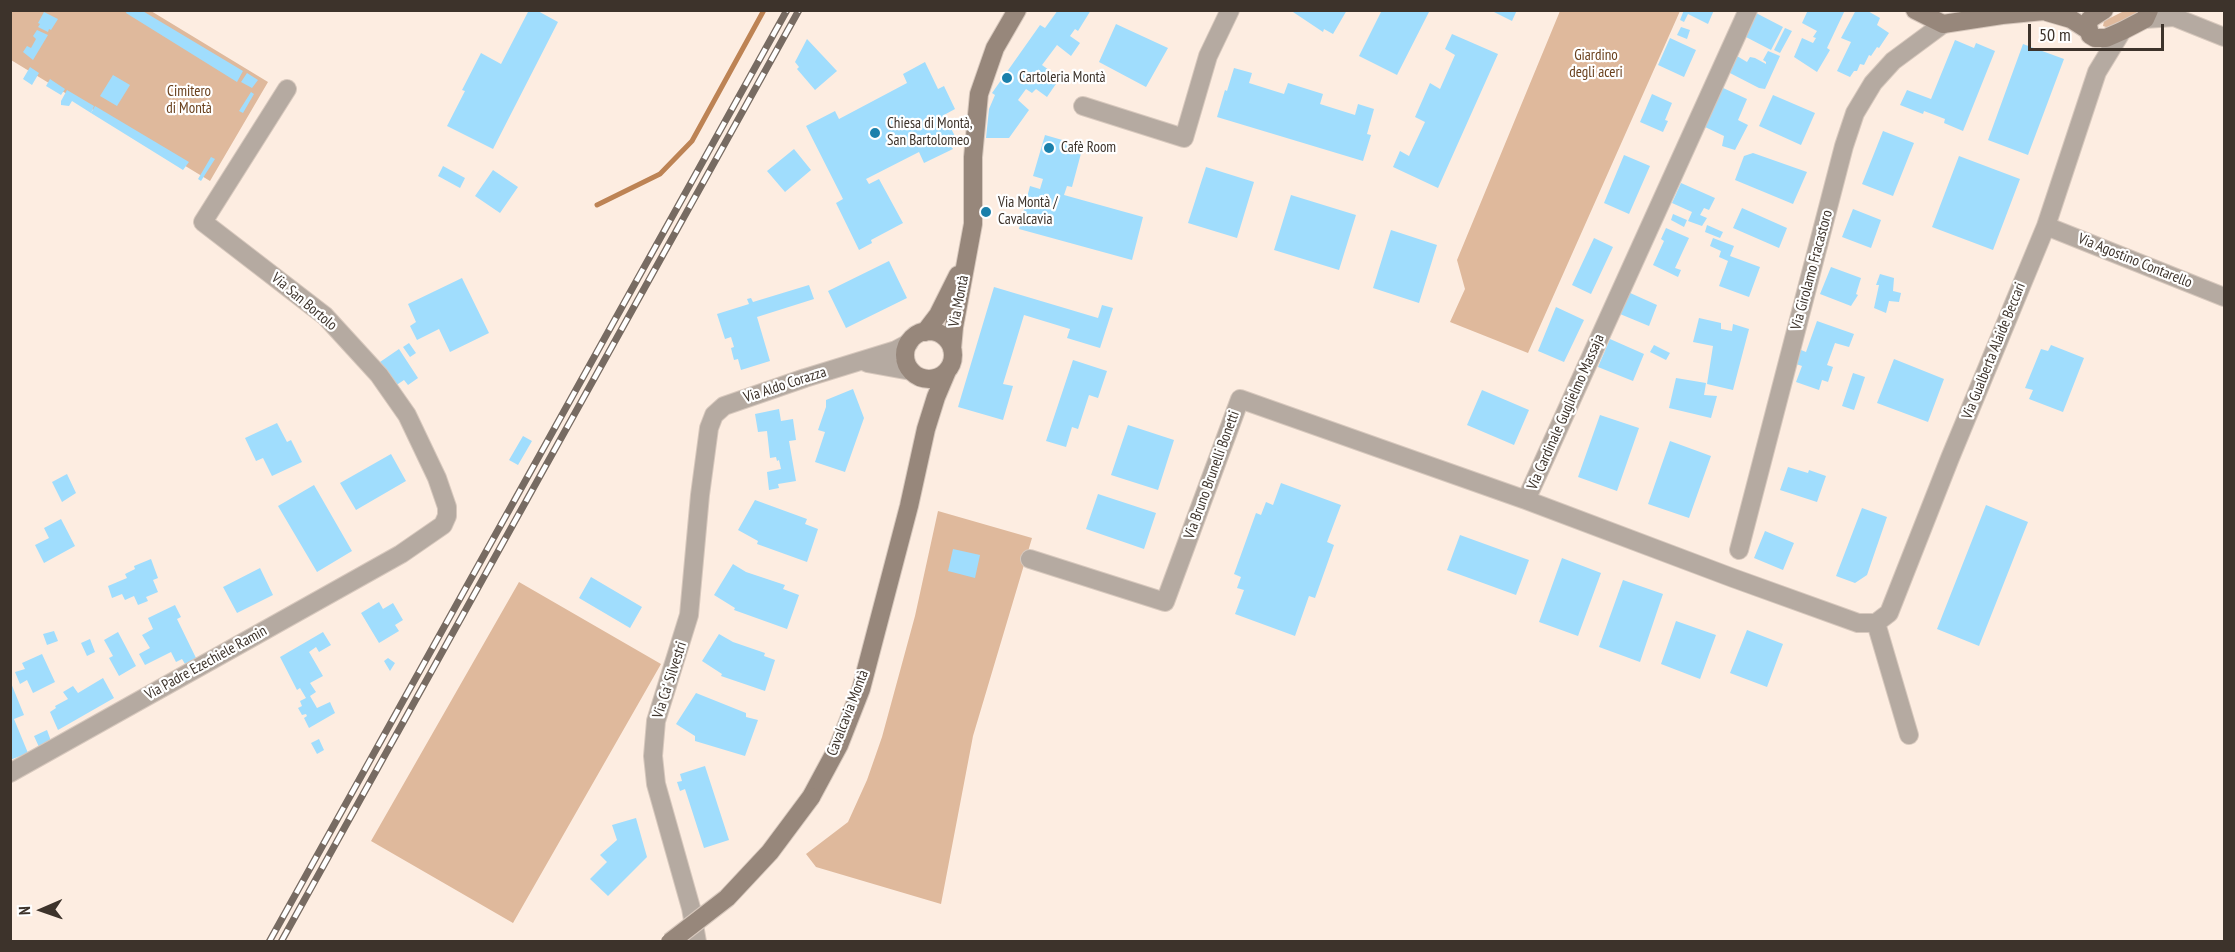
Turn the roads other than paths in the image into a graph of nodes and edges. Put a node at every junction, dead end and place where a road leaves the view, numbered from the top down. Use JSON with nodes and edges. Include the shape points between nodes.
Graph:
{"nodes":[{"id":1,"x":1017,"y":10,"type":"edge"},
{"id":2,"x":1230,"y":10,"type":"edge"},
{"id":3,"x":1748,"y":10,"type":"edge"},
{"id":4,"x":1915,"y":10,"type":"edge"},
{"id":5,"x":2104,"y":10,"type":"edge"},
{"id":6,"x":2050,"y":11,"type":"edge"},
{"id":7,"x":2168,"y":14,"type":"edge"},
{"id":8,"x":2147,"y":15,"type":"edge"},
{"id":9,"x":1943,"y":24,"type":"junction"},
{"id":10,"x":2122,"y":31,"type":"junction"},
{"id":11,"x":2089,"y":33,"type":"junction"},
{"id":12,"x":2224,"y":37,"type":"edge"},
{"id":13,"x":2097,"y":72,"type":"junction"},
{"id":14,"x":287,"y":89,"type":"dead end"},
{"id":15,"x":1083,"y":106,"type":"dead end"},
{"id":16,"x":2046,"y":226,"type":"junction"},
{"id":17,"x":968,"y":254,"type":"junction"},
{"id":18,"x":2224,"y":297,"type":"edge"},
{"id":19,"x":925,"y":332,"type":"junction"},
{"id":20,"x":909,"y":343,"type":"junction"},
{"id":21,"x":952,"y":348,"type":"junction"},
{"id":22,"x":859,"y":362,"type":"junction"},
{"id":23,"x":947,"y":371,"type":"junction"},
{"id":24,"x":915,"y":374,"type":"junction"},
{"id":25,"x":714,"y":415,"type":"joint"},
{"id":26,"x":926,"y":429,"type":"junction"},
{"id":27,"x":1526,"y":500,"type":"junction"},
{"id":28,"x":1739,"y":550,"type":"dead end"},
{"id":29,"x":401,"y":554,"type":"joint"},
{"id":30,"x":1030,"y":559,"type":"dead end"},
{"id":31,"x":1876,"y":623,"type":"junction"},
{"id":32,"x":1909,"y":735,"type":"dead end"},
{"id":33,"x":10,"y":773,"type":"edge"},
{"id":34,"x":670,"y":942,"type":"edge"},
{"id":35,"x":697,"y":942,"type":"edge"}],
"edges":[{"from":1,"to":17,"type":"main road","name":"Via Montà","via":[[989,60],[979,94]]},
{"from":2,"to":15,"type":"street","via":[[1208,56],[1184,138]]},
{"from":3,"to":27,"type":"street","name":"Via Cardinale Guglielmo Massaja"},
{"from":4,"to":9,"type":"main road"},
{"from":5,"to":11,"type":"main road","via":[[2090,19]]},
{"from":6,"to":9,"type":"main road"},
{"from":6,"to":11,"type":"main road","via":[[2071,19]]},
{"from":7,"to":8,"type":"street"},
{"from":7,"to":12,"type":"street"},
{"from":8,"to":10,"type":"main road"},
{"from":9,"to":28,"type":"street","name":"Via Girolamo Fracastoro","via":[[1893,61],[1873,83],[1855,113]]},
{"from":10,"to":11,"type":"main road","via":[[2106,38],[2095,38]]},
{"from":10,"to":13,"type":"street","name":"Via Gualberta Alaide Beccari"},
{"from":11,"to":13,"type":"street","name":"Via Gualberta Alaide Beccari"},
{"from":13,"to":16,"type":"street","name":"Via Gualberta Alaide Beccari"},
{"from":14,"to":29,"type":"street","name":"Via San Bortolo","via":[[203,222],[325,316],[379,375],[407,416],[437,478],[447,516],[443,525]]},
{"from":16,"to":18,"type":"street","name":"Via Agostino Contarello"},
{"from":16,"to":31,"type":"street","name":"Via Gualberta Alaide Beccari","via":[[1889,613]]},
{"from":17,"to":19,"type":"main road","name":"Via Montà","via":[[938,315]]},
{"from":17,"to":21,"type":"main road","name":"Via Montà"},
{"from":19,"to":20,"type":"main road"},
{"from":19,"to":21,"type":"main road","via":[[939,333]]},
{"from":20,"to":22,"type":"street","name":"Via Aldo Corazza"},
{"from":20,"to":24,"type":"main road","via":[[905,357]]},
{"from":21,"to":23,"type":"main road"},
{"from":22,"to":24,"type":"street","name":"Via Aldo Corazza","via":[[888,365]]},
{"from":22,"to":25,"type":"street","name":"Via Aldo Corazza","via":[[739,400]]},
{"from":23,"to":24,"type":"main road","via":[[933,379]]},
{"from":23,"to":26,"type":"main road","name":"Cavalcavia Montà"},
{"from":24,"to":26,"type":"main road","name":"Cavalcavia Montà","via":[[922,390]]},
{"from":25,"to":35,"type":"street","name":"Via Ca' Silvestri","via":[[699,495],[689,615],[656,721],[653,756],[656,784]]},
{"from":26,"to":34,"type":"main road","name":"Cavalcavia Montà","bridge":true,"via":[[861,689],[839,744],[811,797],[770,852],[727,898]]},
{"from":27,"to":30,"type":"street","name":"Via Bruno Brunelli Bonetti","via":[[1240,399],[1166,602]]},
{"from":27,"to":31,"type":"street","name":"Via Cardinale Guglielmo Massaja","via":[[1858,623]]},
{"from":29,"to":33,"type":"street","name":"Via Padre Ezechiele Ramin"},
{"from":31,"to":32,"type":"street"}]}
